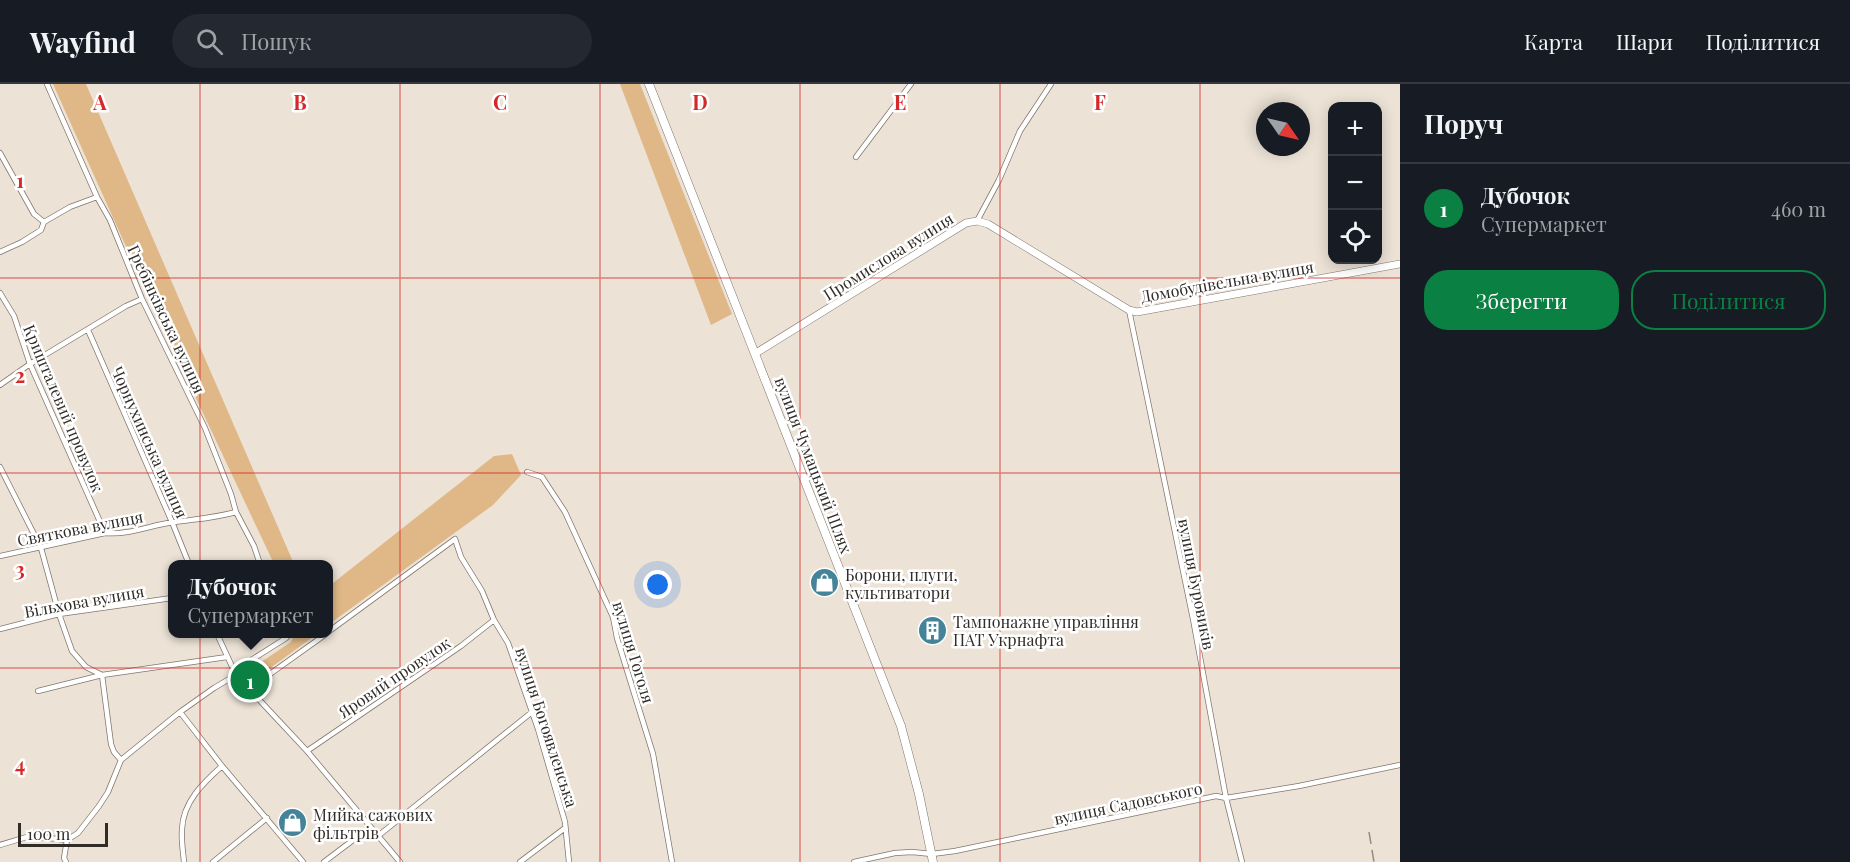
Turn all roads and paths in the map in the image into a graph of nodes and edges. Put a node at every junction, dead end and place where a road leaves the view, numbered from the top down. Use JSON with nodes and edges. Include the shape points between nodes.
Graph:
{"nodes":[{"id":1,"x":47,"y":84,"type":"edge"},
{"id":2,"x":649,"y":84,"type":"edge"},
{"id":3,"x":911,"y":84,"type":"edge"},
{"id":4,"x":1051,"y":84,"type":"edge"},
{"id":5,"x":0,"y":153,"type":"edge"},
{"id":6,"x":856,"y":157,"type":"dead end"},
{"id":7,"x":97,"y":197,"type":"junction"},
{"id":8,"x":977,"y":221,"type":"junction"},
{"id":9,"x":44,"y":222,"type":"junction"},
{"id":10,"x":0,"y":252,"type":"edge"},
{"id":11,"x":1400,"y":264,"type":"edge"},
{"id":12,"x":0,"y":293,"type":"edge"},
{"id":13,"x":142,"y":299,"type":"junction"},
{"id":14,"x":1129,"y":310,"type":"junction"},
{"id":15,"x":88,"y":330,"type":"junction"},
{"id":16,"x":756,"y":353,"type":"junction"},
{"id":17,"x":30,"y":364,"type":"junction"},
{"id":18,"x":0,"y":385,"type":"edge"},
{"id":19,"x":0,"y":467,"type":"edge"},
{"id":20,"x":527,"y":472,"type":"dead end"},
{"id":21,"x":236,"y":512,"type":"junction"},
{"id":22,"x":172,"y":522,"type":"junction"},
{"id":23,"x":105,"y":533,"type":"junction"},
{"id":24,"x":41,"y":548,"type":"junction"},
{"id":25,"x":0,"y":556,"type":"edge"},
{"id":26,"x":187,"y":560,"type":"edge"},
{"id":27,"x":259,"y":560,"type":"edge"},
{"id":28,"x":168,"y":599,"type":"edge"},
{"id":29,"x":59,"y":614,"type":"junction"},
{"id":30,"x":494,"y":620,"type":"junction"},
{"id":31,"x":0,"y":629,"type":"edge"},
{"id":32,"x":333,"y":629,"type":"edge"},
{"id":33,"x":219,"y":638,"type":"edge"},
{"id":34,"x":286,"y":638,"type":"edge"},
{"id":35,"x":320,"y":638,"type":"edge"},
{"id":36,"x":227,"y":657,"type":"junction"},
{"id":37,"x":235,"y":673,"type":"junction"},
{"id":38,"x":102,"y":675,"type":"junction"},
{"id":39,"x":249,"y":689,"type":"junction"},
{"id":40,"x":38,"y":691,"type":"dead end"},
{"id":41,"x":180,"y":712,"type":"junction"},
{"id":42,"x":532,"y":712,"type":"junction"},
{"id":43,"x":307,"y":751,"type":"junction"},
{"id":44,"x":121,"y":760,"type":"junction"},
{"id":45,"x":1400,"y":765,"type":"edge"},
{"id":46,"x":222,"y":766,"type":"junction"},
{"id":47,"x":1226,"y":798,"type":"junction"},
{"id":48,"x":267,"y":818,"type":"junction"},
{"id":49,"x":369,"y":828,"type":"junction"},
{"id":50,"x":565,"y":828,"type":"junction"},
{"id":51,"x":378,"y":836,"type":"junction"},
{"id":52,"x":67,"y":840,"type":"junction"},
{"id":53,"x":0,"y":845,"type":"edge"},
{"id":54,"x":932,"y":858,"type":"edge"},
{"id":55,"x":64,"y":861,"type":"edge"},
{"id":56,"x":184,"y":862,"type":"edge"},
{"id":57,"x":213,"y":862,"type":"edge"},
{"id":58,"x":303,"y":862,"type":"edge"},
{"id":59,"x":324,"y":862,"type":"edge"},
{"id":60,"x":400,"y":862,"type":"edge"},
{"id":61,"x":520,"y":862,"type":"edge"},
{"id":62,"x":569,"y":862,"type":"edge"},
{"id":63,"x":672,"y":862,"type":"edge"},
{"id":64,"x":854,"y":862,"type":"edge"},
{"id":65,"x":1242,"y":862,"type":"edge"}],
"edges":[{"from":1,"to":7,"type":"street","name":"Гребінківська вулиця"},
{"from":2,"to":16,"type":"main road","name":"вулиця Чумацький Шлях"},
{"from":3,"to":6,"type":"street"},
{"from":4,"to":8,"type":"street","via":[[1020,131]]},
{"from":5,"to":9,"type":"street","via":[[34,214]]},
{"from":7,"to":9,"type":"street"},
{"from":7,"to":13,"type":"street","name":"Гребінківська вулиця"},
{"from":8,"to":14,"type":"street","name":"Промислова вулиця"},
{"from":8,"to":16,"type":"street","name":"Промислова вулиця","via":[[959,228]]},
{"from":9,"to":10,"type":"street","via":[[41,230]]},
{"from":11,"to":14,"type":"street","name":"Домобудівельна вулиця","via":[[1137,312]]},
{"from":12,"to":17,"type":"street","name":"Кришталевий провулок","via":[[14,316]]},
{"from":13,"to":15,"type":"street"},
{"from":13,"to":21,"type":"street","name":"Гребінківська вулиця","via":[[205,428]]},
{"from":14,"to":47,"type":"street","name":"вулиця Буровиків"},
{"from":15,"to":17,"type":"street"},
{"from":15,"to":22,"type":"street","name":"Чорнухинська вулиця"},
{"from":16,"to":54,"type":"main road","name":"вулиця Чумацький Шлях","via":[[901,726]]},
{"from":17,"to":18,"type":"street"},
{"from":17,"to":23,"type":"street","name":"Кришталевий провулок"},
{"from":19,"to":24,"type":"street"},
{"from":20,"to":63,"type":"street","name":"вулиця Гоголя","via":[[542,477],[565,512],[613,617],[653,754]]},
{"from":21,"to":22,"type":"street","name":"Святкова вулиця"},
{"from":21,"to":27,"type":"street","name":"Гребінківська вулиця"},
{"from":22,"to":23,"type":"street","name":"Святкова вулиця","via":[[122,534]]},
{"from":22,"to":26,"type":"street","name":"Чорнухинська вулиця"},
{"from":23,"to":24,"type":"street","name":"Святкова вулиця"},
{"from":24,"to":25,"type":"street","name":"Святкова вулиця"},
{"from":24,"to":29,"type":"street"},
{"from":28,"to":29,"type":"street","name":"Вільхова вулиця"},
{"from":29,"to":31,"type":"street","name":"Вільхова вулиця"},
{"from":29,"to":38,"type":"street","via":[[72,651],[86,668]]},
{"from":30,"to":32,"type":"street","name":"вулиця Богоявленська","via":[[455,539]]},
{"from":30,"to":42,"type":"street","name":"вулиця Богоявленська","via":[[508,643]]},
{"from":30,"to":43,"type":"street","name":"Яровий провулок"},
{"from":33,"to":36,"type":"street"},
{"from":34,"to":37,"type":"street"},
{"from":35,"to":39,"type":"street"},
{"from":36,"to":37,"type":"street"},
{"from":36,"to":38,"type":"street"},
{"from":37,"to":39,"type":"street"},
{"from":37,"to":41,"type":"street"},
{"from":38,"to":40,"type":"street"},
{"from":38,"to":44,"type":"street","via":[[111,744]]},
{"from":39,"to":43,"type":"street"},
{"from":41,"to":44,"type":"street"},
{"from":41,"to":46,"type":"street"},
{"from":42,"to":50,"type":"street","name":"вулиця Богоявленська"},
{"from":42,"to":51,"type":"street"},
{"from":43,"to":49,"type":"street"},
{"from":44,"to":52,"type":"street","via":[[99,806],[78,833]]},
{"from":45,"to":47,"type":"street","name":"вулиця Садовського"},
{"from":46,"to":48,"type":"street"},
{"from":46,"to":56,"type":"street","via":[[186,808],[182,825]]},
{"from":47,"to":54,"type":"street","name":"вулиця Садовського","via":[[1216,796]]},
{"from":47,"to":65,"type":"street","name":"вулиця Буровиків"},
{"from":48,"to":57,"type":"street"},
{"from":48,"to":58,"type":"street"},
{"from":49,"to":51,"type":"street"},
{"from":49,"to":59,"type":"street"},
{"from":50,"to":61,"type":"street"},
{"from":50,"to":62,"type":"street","name":"вулиця Богоявленська"},
{"from":51,"to":60,"type":"street"},
{"from":52,"to":53,"type":"street","via":[[30,836]]},
{"from":52,"to":55,"type":"street"},
{"from":54,"to":64,"type":"street","name":"вулиця Садовського","via":[[912,852]]}]}
